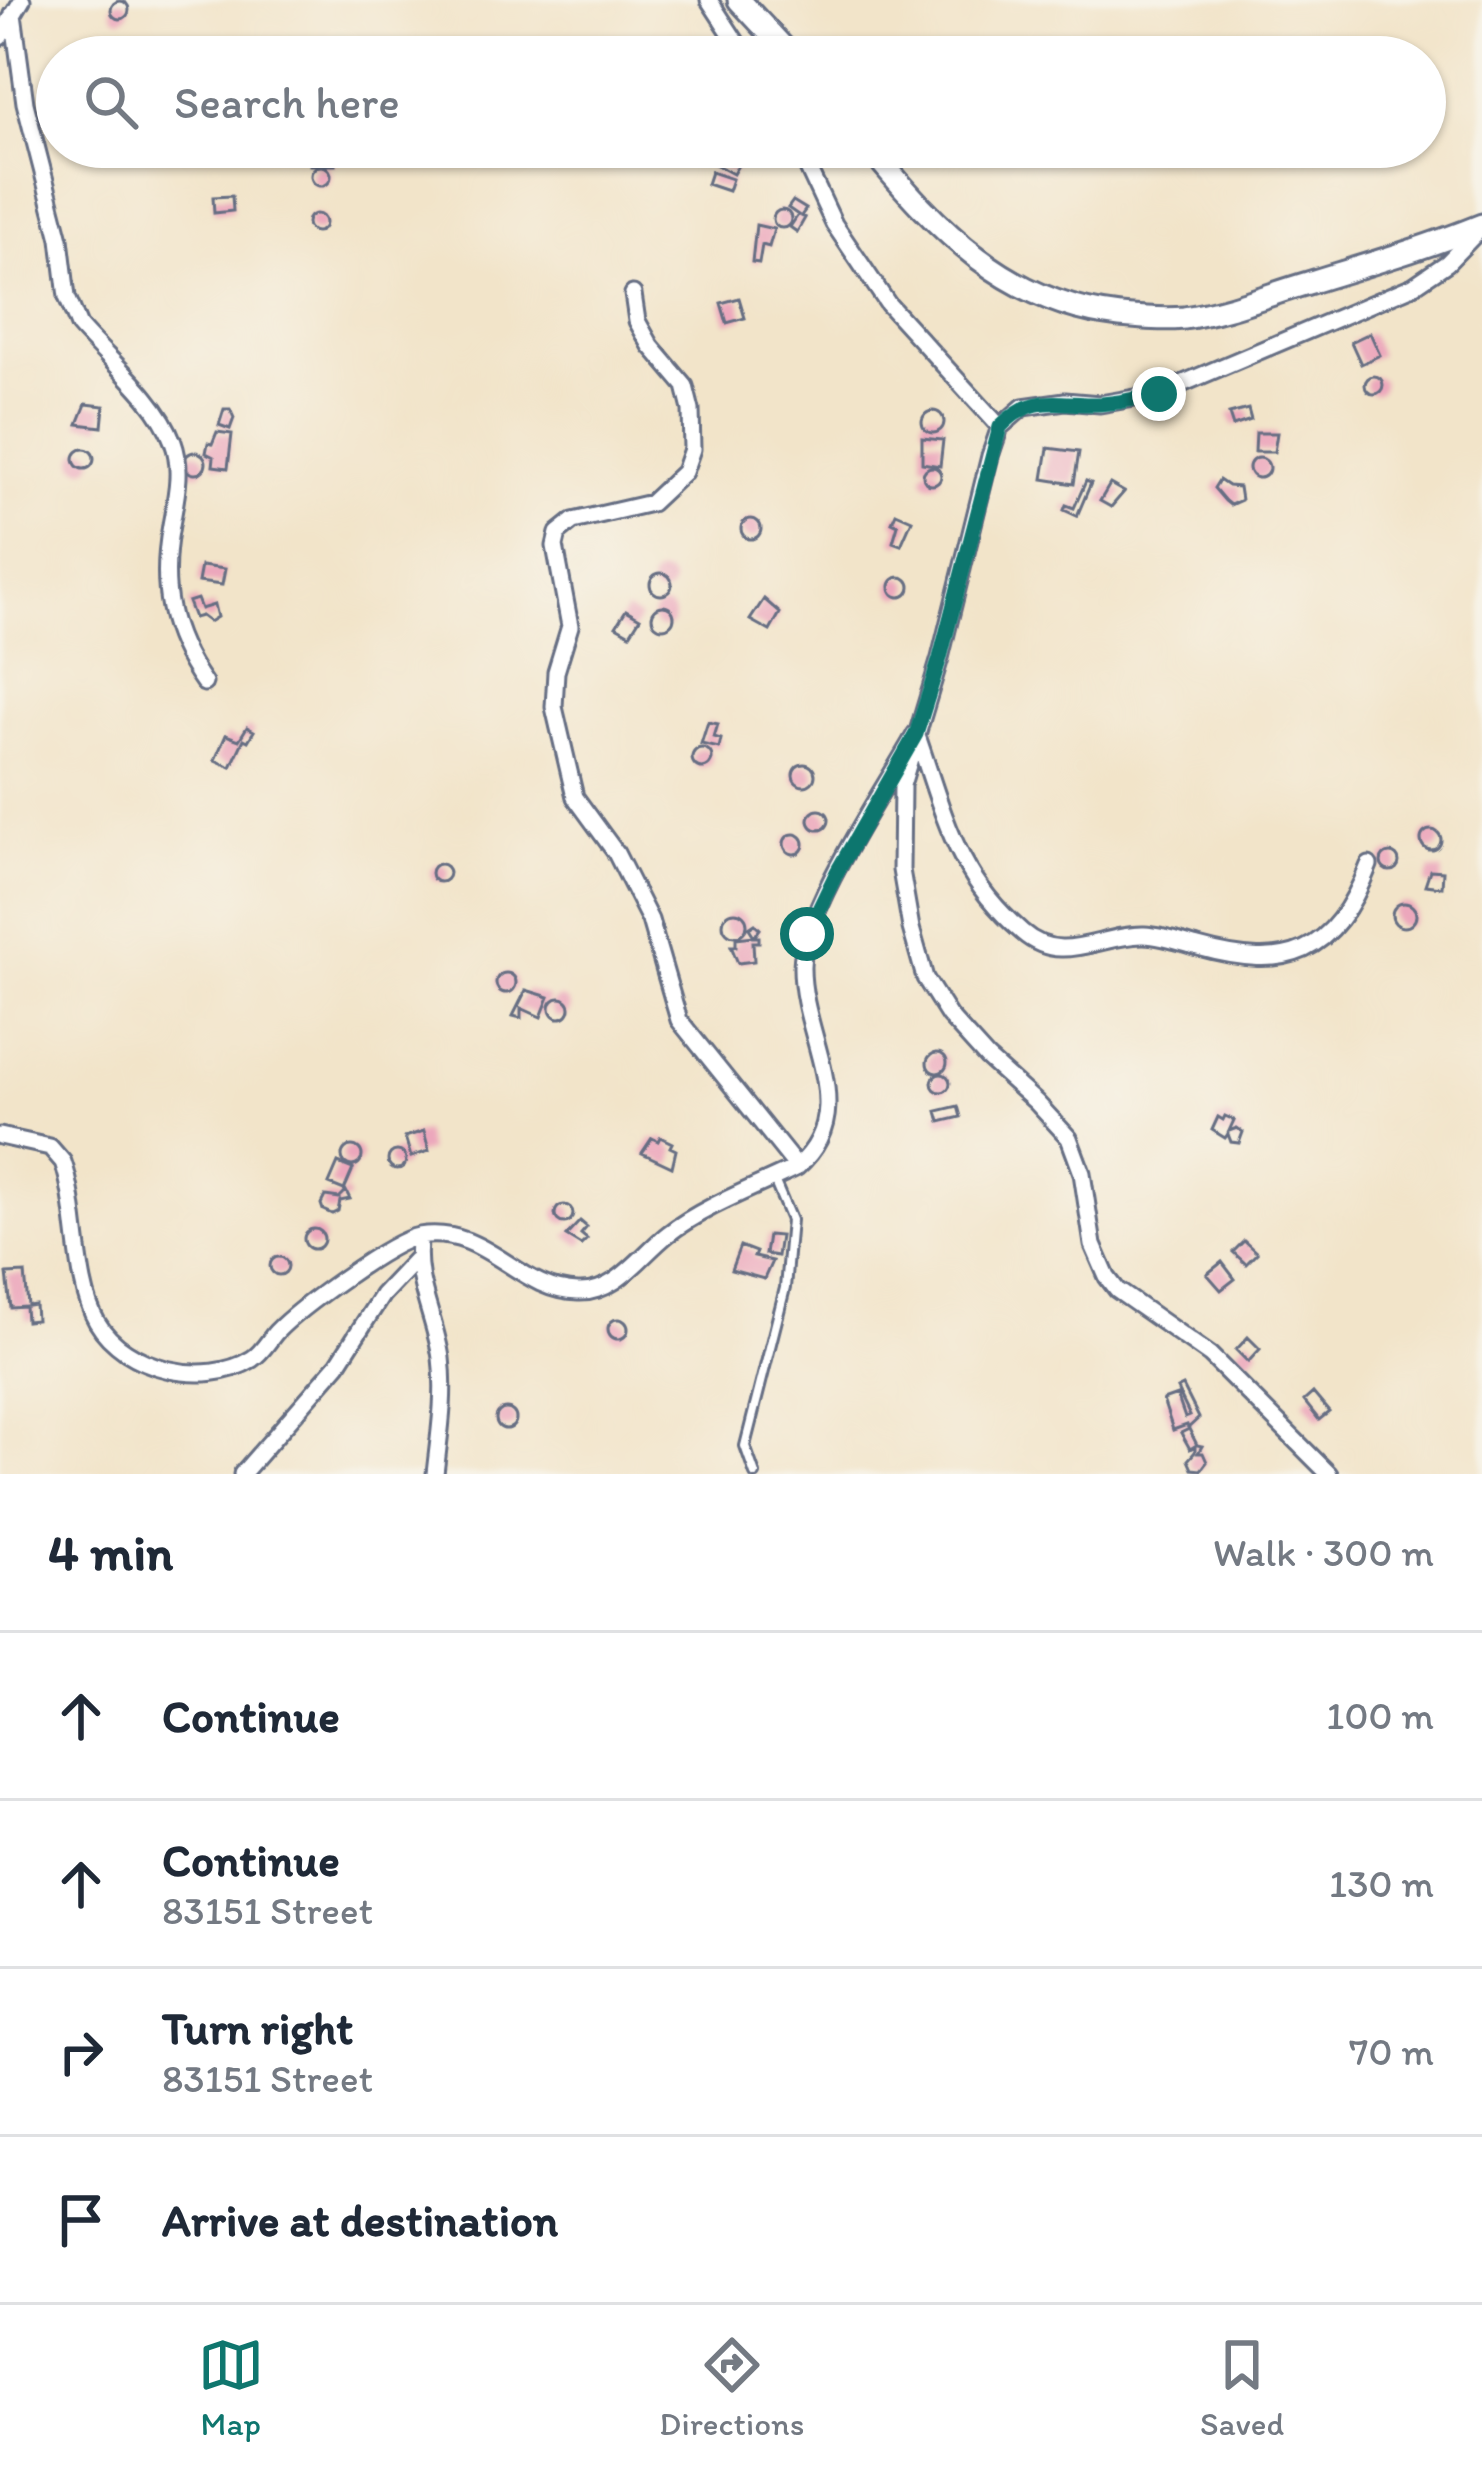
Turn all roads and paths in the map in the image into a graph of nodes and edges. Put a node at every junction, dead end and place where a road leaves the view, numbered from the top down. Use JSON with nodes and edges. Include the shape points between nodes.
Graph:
{"nodes":[{"id":1,"x":709,"y":0,"type":"edge"},
{"id":2,"x":739,"y":0,"type":"edge"},
{"id":3,"x":18,"y":7,"type":"edge"},
{"id":4,"x":732,"y":36,"type":"edge"},
{"id":5,"x":772,"y":36,"type":"edge"},
{"id":6,"x":0,"y":37,"type":"edge"},
{"id":7,"x":36,"y":146,"type":"edge"},
{"id":8,"x":42,"y":168,"type":"edge"},
{"id":9,"x":808,"y":168,"type":"edge"},
{"id":10,"x":887,"y":168,"type":"edge"},
{"id":11,"x":1482,"y":226,"type":"edge"},
{"id":12,"x":633,"y":294,"type":"dead end"},
{"id":13,"x":1000,"y":427,"type":"junction"},
{"id":14,"x":205,"y":683,"type":"dead end"},
{"id":15,"x":916,"y":734,"type":"junction"},
{"id":16,"x":1369,"y":866,"type":"dead end"},
{"id":17,"x":0,"y":1136,"type":"edge"},
{"id":18,"x":797,"y":1167,"type":"junction"},
{"id":19,"x":773,"y":1178,"type":"junction"},
{"id":20,"x":420,"y":1236,"type":"junction"},
{"id":21,"x":415,"y":1260,"type":"junction"},
{"id":22,"x":242,"y":1474,"type":"edge"},
{"id":23,"x":435,"y":1474,"type":"edge"},
{"id":24,"x":755,"y":1474,"type":"edge"},
{"id":25,"x":1328,"y":1474,"type":"edge"}],
"edges":[{"from":1,"to":4,"type":"street"},
{"from":2,"to":5,"type":"main road"},
{"from":3,"to":6,"type":"street"},
{"from":3,"to":7,"type":"street"},
{"from":8,"to":14,"type":"street","via":[[72,312],[172,439],[179,474],[164,580],[170,619]]},
{"from":9,"to":13,"type":"street","via":[[888,304]]},
{"from":10,"to":11,"type":"main road","via":[[928,217],[1023,289],[1061,304],[1157,320],[1211,313]]},
{"from":11,"to":13,"type":"street","via":[[1430,277],[1283,343],[1159,394],[1036,403]]},
{"from":12,"to":18,"type":"street","via":[[650,346],[685,386],[692,449],[675,484],[651,503],[573,521],[558,533],[570,626],[554,706],[575,797],[650,920],[679,1019]]},
{"from":13,"to":15,"type":"street"},
{"from":15,"to":16,"type":"street","via":[[966,869],[1025,935],[1056,949],[1144,935],[1281,958],[1321,943],[1355,902]]},
{"from":15,"to":18,"type":"street","via":[[807,934],[802,982],[828,1116],[816,1150]]},
{"from":15,"to":25,"type":"street","via":[[899,822],[910,928],[925,977],[987,1058],[1069,1138],[1107,1277],[1210,1355]]},
{"from":17,"to":20,"type":"street","via":[[50,1147],[63,1162],[98,1323],[150,1366],[211,1372],[252,1359],[277,1330],[381,1252]]},
{"from":18,"to":19,"type":"street"},
{"from":19,"to":20,"type":"street","via":[[671,1231],[594,1291],[544,1284],[465,1238]]},
{"from":19,"to":24,"type":"lane","via":[[791,1220],[785,1288],[746,1446]]},
{"from":20,"to":21,"type":"street"},
{"from":21,"to":22,"type":"street"},
{"from":21,"to":23,"type":"street","via":[[442,1365]]}]}
